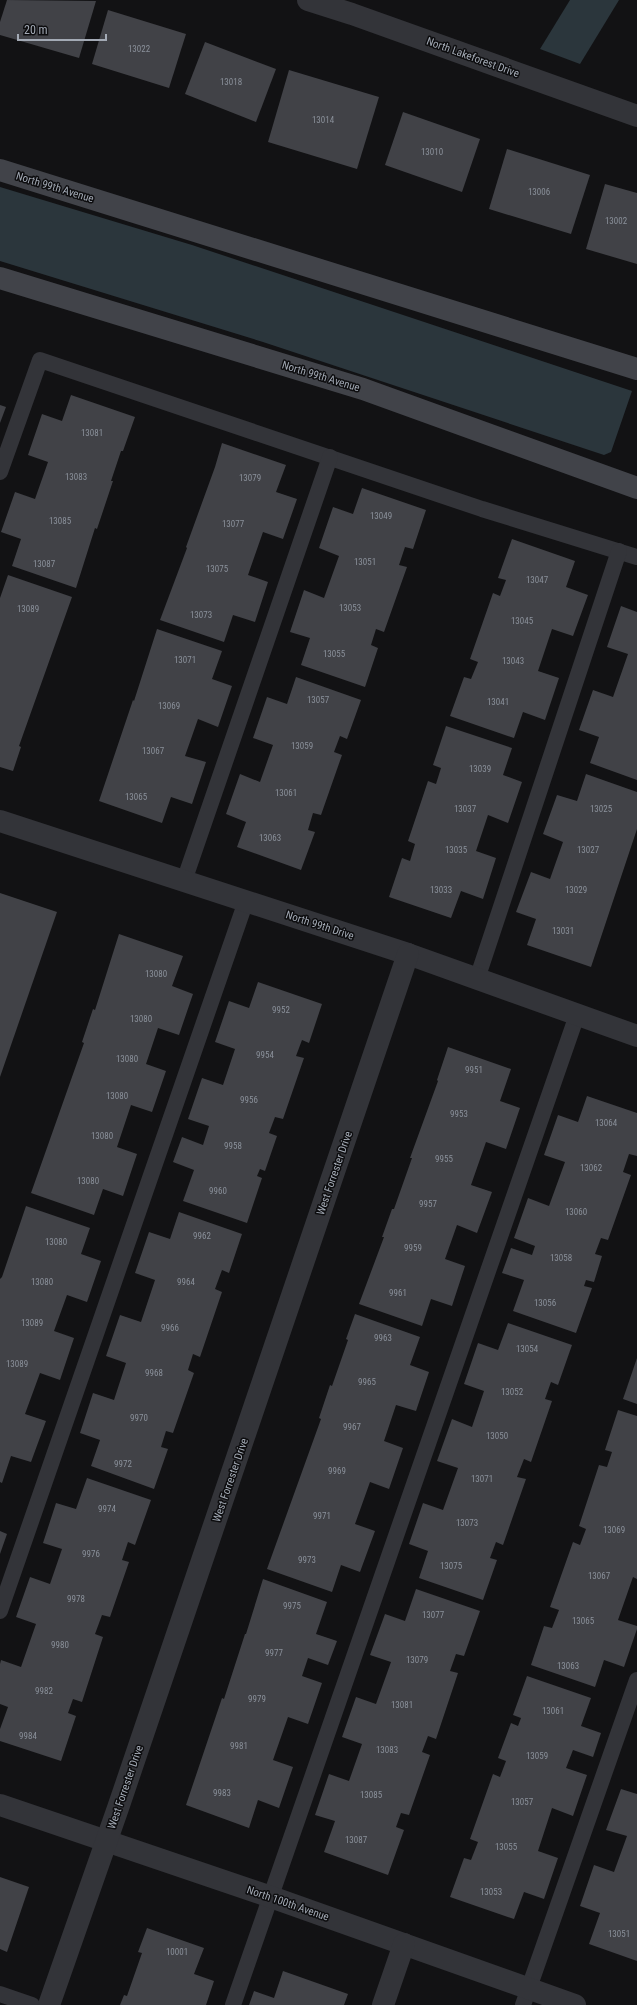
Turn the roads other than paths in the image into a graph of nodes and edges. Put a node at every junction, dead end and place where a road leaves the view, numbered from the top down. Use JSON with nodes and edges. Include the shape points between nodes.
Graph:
{"nodes":[{"id":1,"x":308,"y":0,"type":"edge"},
{"id":2,"x":356,"y":7,"type":"edge"},
{"id":3,"x":637,"y":116,"type":"edge"},
{"id":4,"x":0,"y":170,"type":"edge"},
{"id":5,"x":0,"y":278,"type":"edge"},
{"id":6,"x":637,"y":369,"type":"edge"},
{"id":7,"x":330,"y":457,"type":"junction"},
{"id":8,"x":0,"y":472,"type":"edge"},
{"id":9,"x":637,"y":488,"type":"edge"},
{"id":10,"x":619,"y":551,"type":"junction"},
{"id":11,"x":637,"y":557,"type":"edge"},
{"id":12,"x":0,"y":821,"type":"edge"},
{"id":13,"x":184,"y":881,"type":"junction"},
{"id":14,"x":246,"y":902,"type":"junction"},
{"id":15,"x":408,"y":954,"type":"junction"},
{"id":16,"x":477,"y":979,"type":"junction"},
{"id":17,"x":577,"y":1015,"type":"junction"},
{"id":18,"x":637,"y":1036,"type":"edge"},
{"id":19,"x":0,"y":1611,"type":"edge"},
{"id":20,"x":637,"y":1680,"type":"edge"},
{"id":21,"x":0,"y":1805,"type":"edge"},
{"id":22,"x":107,"y":1841,"type":"junction"},
{"id":23,"x":271,"y":1897,"type":"junction"},
{"id":24,"x":404,"y":1944,"type":"junction"},
{"id":25,"x":0,"y":1994,"type":"edge"},
{"id":26,"x":526,"y":1997,"type":"edge"},
{"id":27,"x":32,"y":2005,"type":"edge"},
{"id":28,"x":49,"y":2005,"type":"edge"},
{"id":29,"x":233,"y":2005,"type":"edge"},
{"id":30,"x":383,"y":2005,"type":"edge"},
{"id":31,"x":575,"y":2005,"type":"edge"}],
"edges":[{"from":1,"to":2,"type":"street","name":"North Lakeforest Drive"},
{"from":2,"to":3,"type":"street","name":"North Lakeforest Drive"},
{"from":4,"to":6,"type":"main road","name":"North 99th Avenue"},
{"from":5,"to":9,"type":"main road","name":"North 99th Avenue","via":[[363,389]]},
{"from":7,"to":8,"type":"lane","via":[[40,360]]},
{"from":7,"to":10,"type":"lane","via":[[482,509]]},
{"from":7,"to":13,"type":"lane"},
{"from":10,"to":11,"type":"lane"},
{"from":10,"to":16,"type":"lane"},
{"from":12,"to":13,"type":"street","name":"North 99th Drive"},
{"from":13,"to":14,"type":"street","name":"North 99th Drive"},
{"from":14,"to":15,"type":"street","name":"North 99th Drive"},
{"from":14,"to":19,"type":"lane"},
{"from":15,"to":16,"type":"street","name":"North 99th Drive"},
{"from":15,"to":22,"type":"street","name":"West Forrester Drive"},
{"from":16,"to":17,"type":"street","name":"North 99th Drive"},
{"from":17,"to":18,"type":"street","name":"North 99th Drive"},
{"from":17,"to":23,"type":"lane"},
{"from":20,"to":26,"type":"lane"},
{"from":21,"to":22,"type":"street","name":"North 100th Avenue"},
{"from":22,"to":23,"type":"street","name":"North 100th Avenue"},
{"from":22,"to":28,"type":"street","name":"West Forrester Drive"},
{"from":23,"to":24,"type":"street","name":"North 100th Avenue"},
{"from":23,"to":29,"type":"lane"},
{"from":24,"to":26,"type":"street","name":"North 100th Avenue"},
{"from":24,"to":30,"type":"street"},
{"from":25,"to":27,"type":"lane"},
{"from":26,"to":31,"type":"street","name":"North 100th Avenue"}]}
